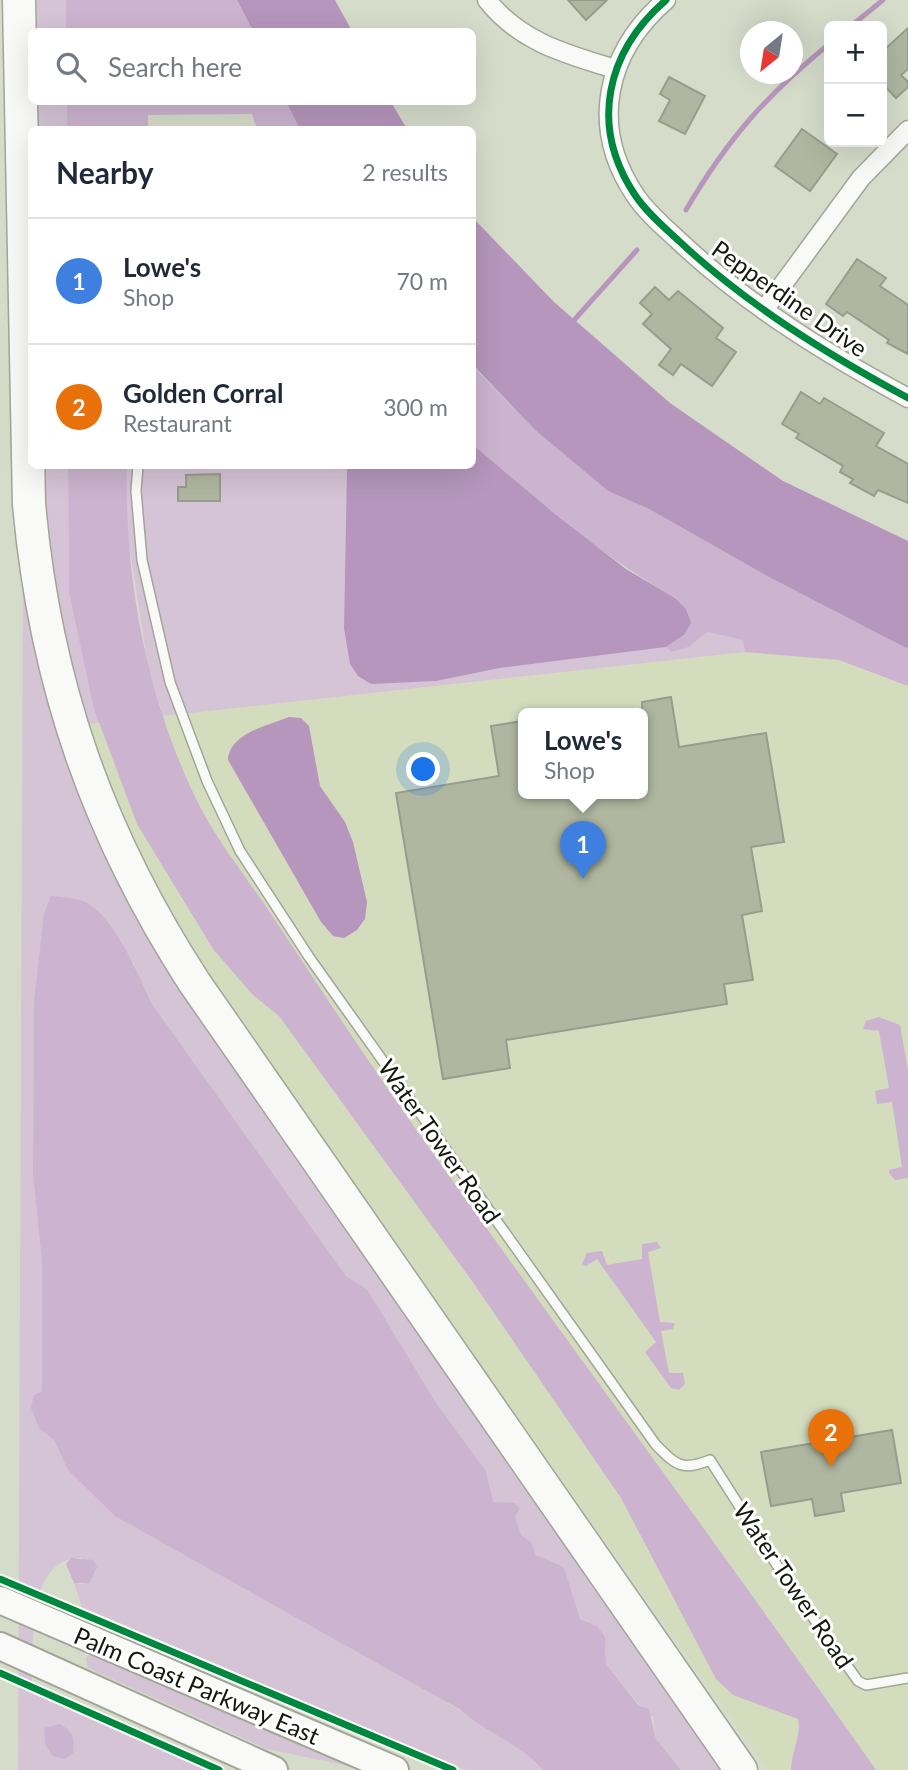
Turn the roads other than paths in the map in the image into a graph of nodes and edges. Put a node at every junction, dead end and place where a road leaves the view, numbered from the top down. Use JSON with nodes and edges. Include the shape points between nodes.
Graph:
{"nodes":[{"id":1,"x":19,"y":0,"type":"edge"},
{"id":2,"x":487,"y":0,"type":"edge"},
{"id":3,"x":666,"y":0,"type":"edge"},
{"id":4,"x":615,"y":69,"type":"junction"},
{"id":5,"x":908,"y":130,"type":"edge"},
{"id":6,"x":764,"y":310,"type":"junction"},
{"id":7,"x":908,"y":398,"type":"edge"},
{"id":8,"x":28,"y":454,"type":"edge"},
{"id":9,"x":28,"y":469,"type":"edge"},
{"id":10,"x":138,"y":469,"type":"edge"},
{"id":11,"x":0,"y":1600,"type":"edge"},
{"id":12,"x":0,"y":1646,"type":"edge"},
{"id":13,"x":908,"y":1678,"type":"edge"},
{"id":14,"x":741,"y":1764,"type":"edge"},
{"id":15,"x":274,"y":1770,"type":"edge"},
{"id":16,"x":395,"y":1770,"type":"edge"}],
"edges":[{"from":1,"to":8,"type":"highway"},
{"from":2,"to":4,"type":"street","via":[[508,23],[538,43]]},
{"from":3,"to":4,"type":"street","name":"Pepperdine Drive","via":[[635,31]]},
{"from":4,"to":6,"type":"street","name":"Pepperdine Drive","via":[[609,102],[611,131],[622,172],[635,195],[705,264]]},
{"from":5,"to":6,"type":"street","via":[[854,187]]},
{"from":6,"to":7,"type":"street","name":"Pepperdine Drive"},
{"from":9,"to":14,"type":"highway","via":[[37,581],[66,713],[87,775],[142,898],[194,982],[596,1564]]},
{"from":10,"to":13,"type":"lane","name":"Water Tower Road","via":[[142,560],[167,669],[186,729],[240,851],[309,957],[656,1446],[683,1466],[710,1460],[858,1681],[866,1685]]},
{"from":11,"to":16,"type":"main road","name":"Palm Coast Parkway East"},
{"from":12,"to":15,"type":"main road"}]}
